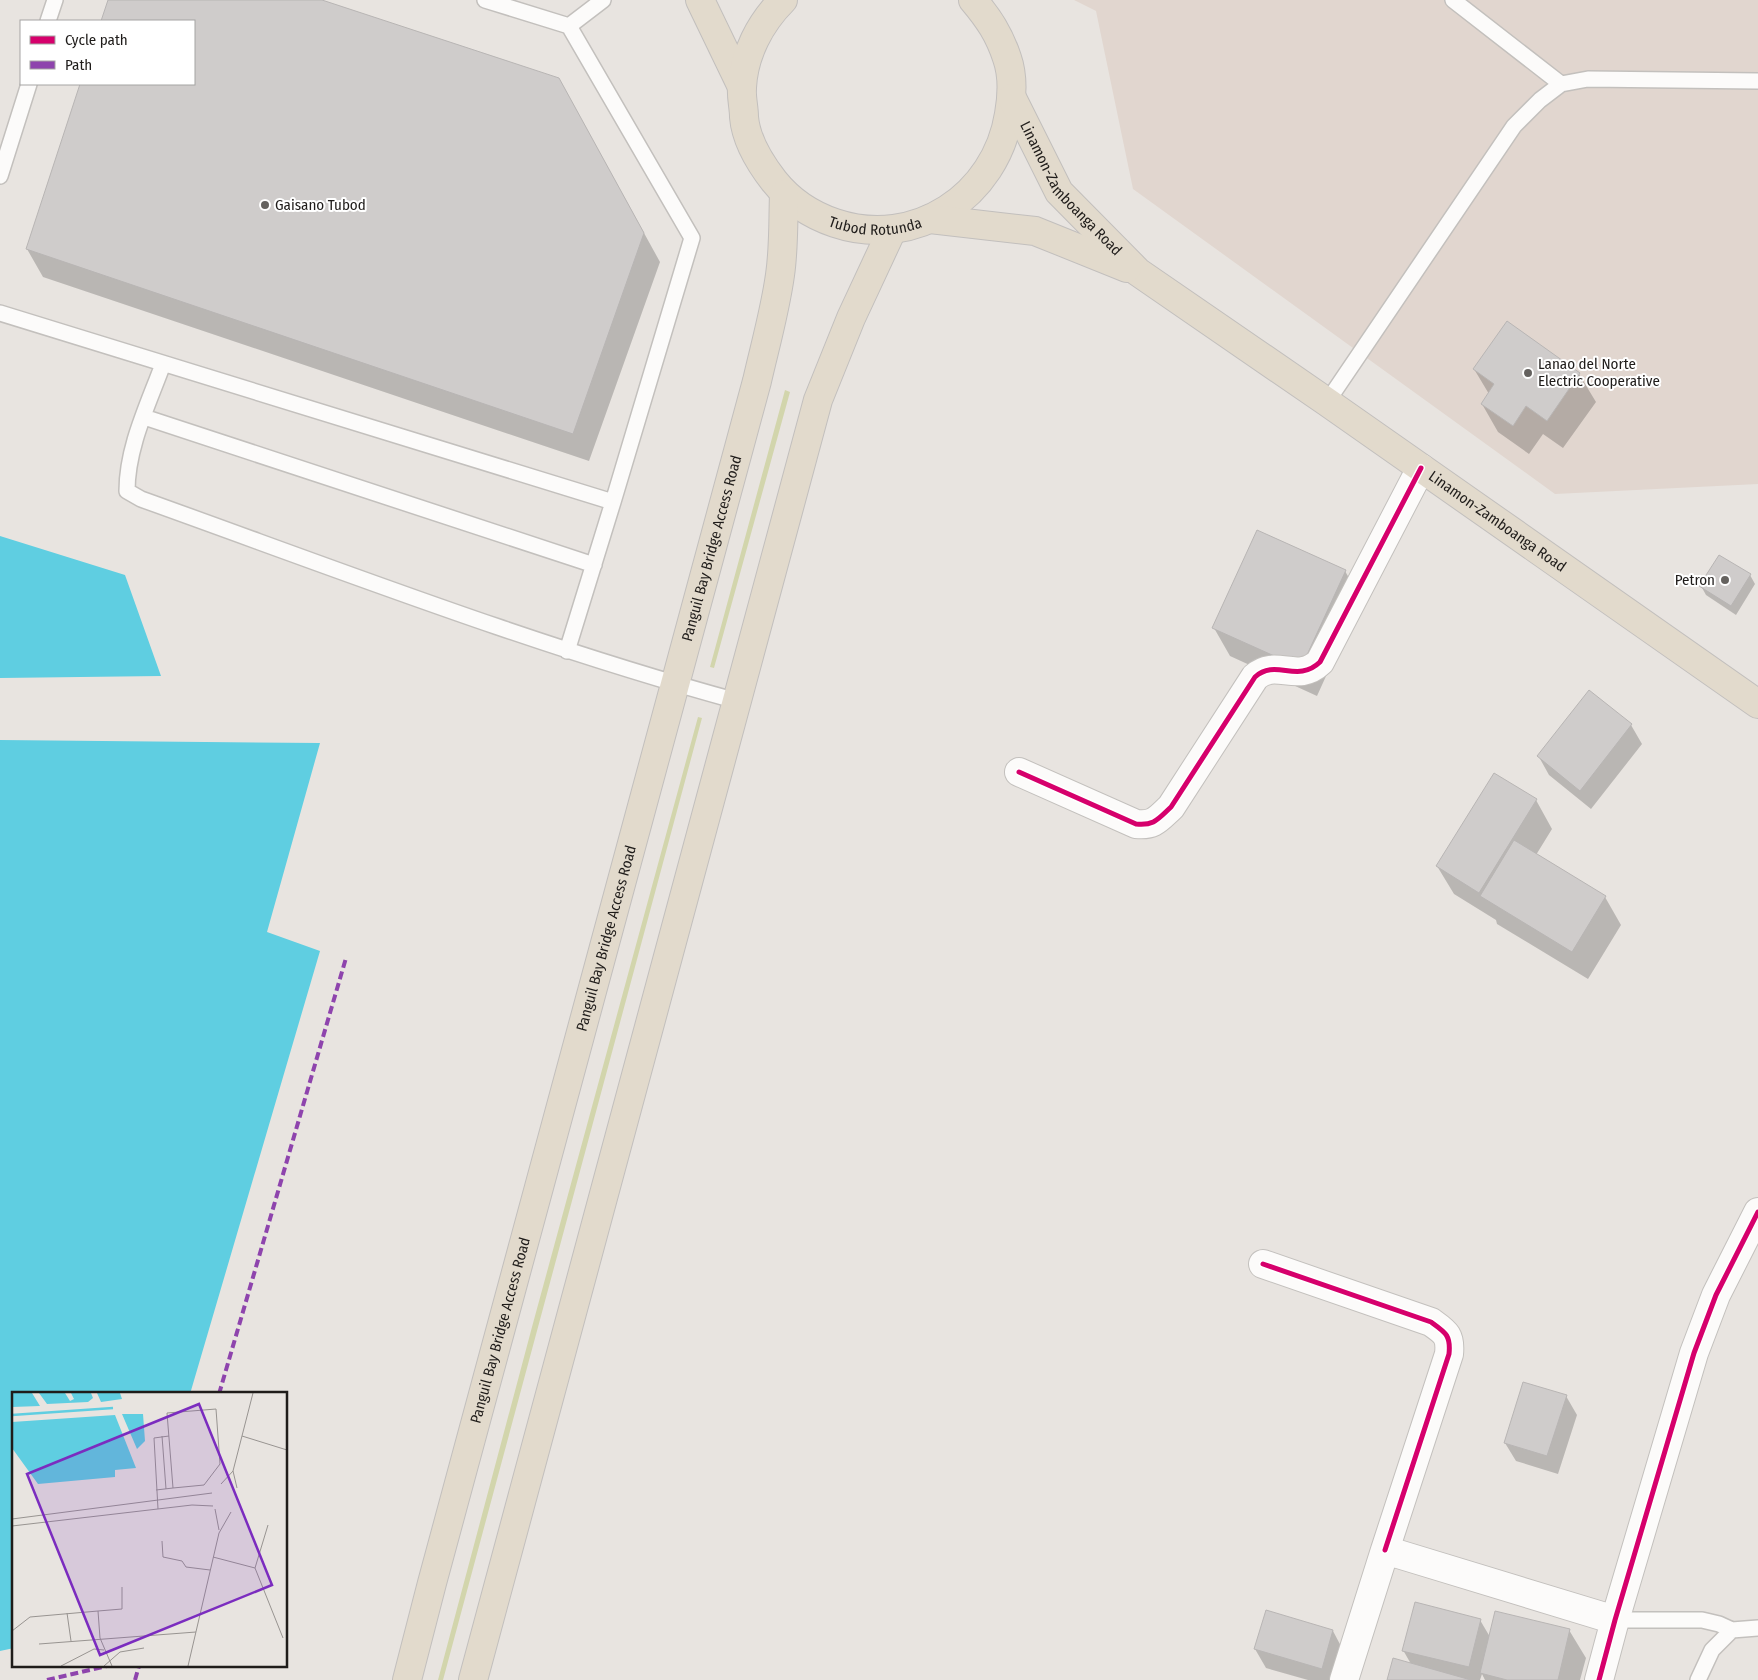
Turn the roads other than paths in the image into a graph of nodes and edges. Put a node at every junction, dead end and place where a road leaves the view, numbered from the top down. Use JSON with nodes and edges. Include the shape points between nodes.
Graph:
{"nodes":[{"id":1,"x":55,"y":0,"type":"edge"},
{"id":2,"x":484,"y":0,"type":"edge"},
{"id":3,"x":603,"y":0,"type":"edge"},
{"id":4,"x":700,"y":0,"type":"edge"},
{"id":5,"x":783,"y":0,"type":"edge"},
{"id":6,"x":973,"y":0,"type":"edge"},
{"id":7,"x":1453,"y":0,"type":"edge"},
{"id":8,"x":48,"y":20,"type":"edge"},
{"id":9,"x":569,"y":26,"type":"junction"},
{"id":10,"x":1758,"y":81,"type":"edge"},
{"id":11,"x":1561,"y":84,"type":"junction"},
{"id":12,"x":29,"y":85,"type":"edge"},
{"id":13,"x":742,"y":87,"type":"junction"},
{"id":14,"x":1012,"y":98,"type":"junction"},
{"id":15,"x":0,"y":176,"type":"edge"},
{"id":16,"x":784,"y":194,"type":"junction"},
{"id":17,"x":930,"y":219,"type":"junction"},
{"id":18,"x":892,"y":230,"type":"junction"},
{"id":19,"x":1138,"y":272,"type":"junction"},
{"id":20,"x":0,"y":313,"type":"edge"},
{"id":21,"x":163,"y":364,"type":"junction"},
{"id":22,"x":1327,"y":402,"type":"junction"},
{"id":23,"x":144,"y":417,"type":"junction"},
{"id":24,"x":1422,"y":468,"type":"junction"},
{"id":25,"x":613,"y":502,"type":"junction"},
{"id":26,"x":594,"y":565,"type":"junction"},
{"id":27,"x":567,"y":651,"type":"junction"},
{"id":28,"x":675,"y":684,"type":"junction"},
{"id":29,"x":737,"y":701,"type":"junction"},
{"id":30,"x":1758,"y":704,"type":"edge"},
{"id":31,"x":1019,"y":772,"type":"dead end"},
{"id":32,"x":1758,"y":1212,"type":"edge"},
{"id":33,"x":1263,"y":1264,"type":"dead end"},
{"id":34,"x":1385,"y":1550,"type":"junction"},
{"id":35,"x":1615,"y":1620,"type":"junction"},
{"id":36,"x":1758,"y":1628,"type":"edge"},
{"id":37,"x":1732,"y":1630,"type":"junction"},
{"id":38,"x":407,"y":1680,"type":"edge"},
{"id":39,"x":473,"y":1680,"type":"edge"},
{"id":40,"x":1344,"y":1680,"type":"edge"},
{"id":41,"x":1599,"y":1680,"type":"edge"},
{"id":42,"x":1698,"y":1680,"type":"edge"}],
"edges":[{"from":1,"to":8,"type":"lane"},
{"from":2,"to":9,"type":"lane"},
{"from":3,"to":9,"type":"lane"},
{"from":4,"to":13,"type":"highway"},
{"from":5,"to":13,"type":"highway","name":"Tubod Rotunda","via":[[769,14],[750,48]]},
{"from":6,"to":14,"type":"highway","name":"Tubod Rotunda","via":[[993,25],[1008,60]]},
{"from":7,"to":11,"type":"lane"},
{"from":9,"to":25,"type":"lane","via":[[692,238]]},
{"from":10,"to":11,"type":"lane","via":[[1588,79]]},
{"from":11,"to":22,"type":"lane","via":[[1514,126]]},
{"from":12,"to":15,"type":"lane"},
{"from":13,"to":16,"type":"highway","name":"Tubod Rotunda","via":[[745,126],[760,163]]},
{"from":14,"to":17,"type":"highway","name":"Tubod Rotunda","via":[[1006,135],[990,169],[964,198]]},
{"from":14,"to":19,"type":"highway","name":"Linamon-Zamboanga Road","via":[[1060,192]]},
{"from":16,"to":18,"type":"highway","name":"Tubod Rotunda","via":[[816,216],[853,229]]},
{"from":16,"to":28,"type":"highway","name":"Panguil Bay Bridge Access Road","via":[[780,274],[771,324]]},
{"from":17,"to":18,"type":"highway","name":"Tubod Rotunda"},
{"from":17,"to":19,"type":"highway","name":"Linamon-Zamboanga Road","via":[[1035,231]]},
{"from":18,"to":29,"type":"highway","via":[[818,400]]},
{"from":19,"to":22,"type":"highway","name":"Linamon-Zamboanga Road"},
{"from":20,"to":21,"type":"lane"},
{"from":21,"to":23,"type":"lane"},
{"from":21,"to":25,"type":"lane"},
{"from":22,"to":24,"type":"highway","name":"Linamon-Zamboanga Road"},
{"from":23,"to":26,"type":"lane"},
{"from":23,"to":27,"type":"lane","via":[[135,439],[127,476],[127,491],[141,499]]},
{"from":24,"to":30,"type":"highway","name":"Linamon-Zamboanga Road"},
{"from":24,"to":31,"type":"street","via":[[1320,662],[1303,672],[1260,672],[1171,807],[1157,821],[1148,825],[1136,824]]},
{"from":25,"to":26,"type":"lane"},
{"from":26,"to":27,"type":"lane"},
{"from":27,"to":28,"type":"lane"},
{"from":28,"to":29,"type":"lane"},
{"from":28,"to":38,"type":"highway","name":"Panguil Bay Bridge Access Road"},
{"from":29,"to":39,"type":"highway"},
{"from":32,"to":35,"type":"street","via":[[1716,1295],[1694,1353]]},
{"from":33,"to":34,"type":"street","via":[[1431,1322],[1445,1332],[1450,1342]]},
{"from":34,"to":35,"type":"street"},
{"from":34,"to":40,"type":"street"},
{"from":35,"to":37,"type":"lane","via":[[1702,1620]]},
{"from":35,"to":41,"type":"street"},
{"from":36,"to":37,"type":"lane"},
{"from":37,"to":42,"type":"lane","via":[[1712,1650]]}]}
